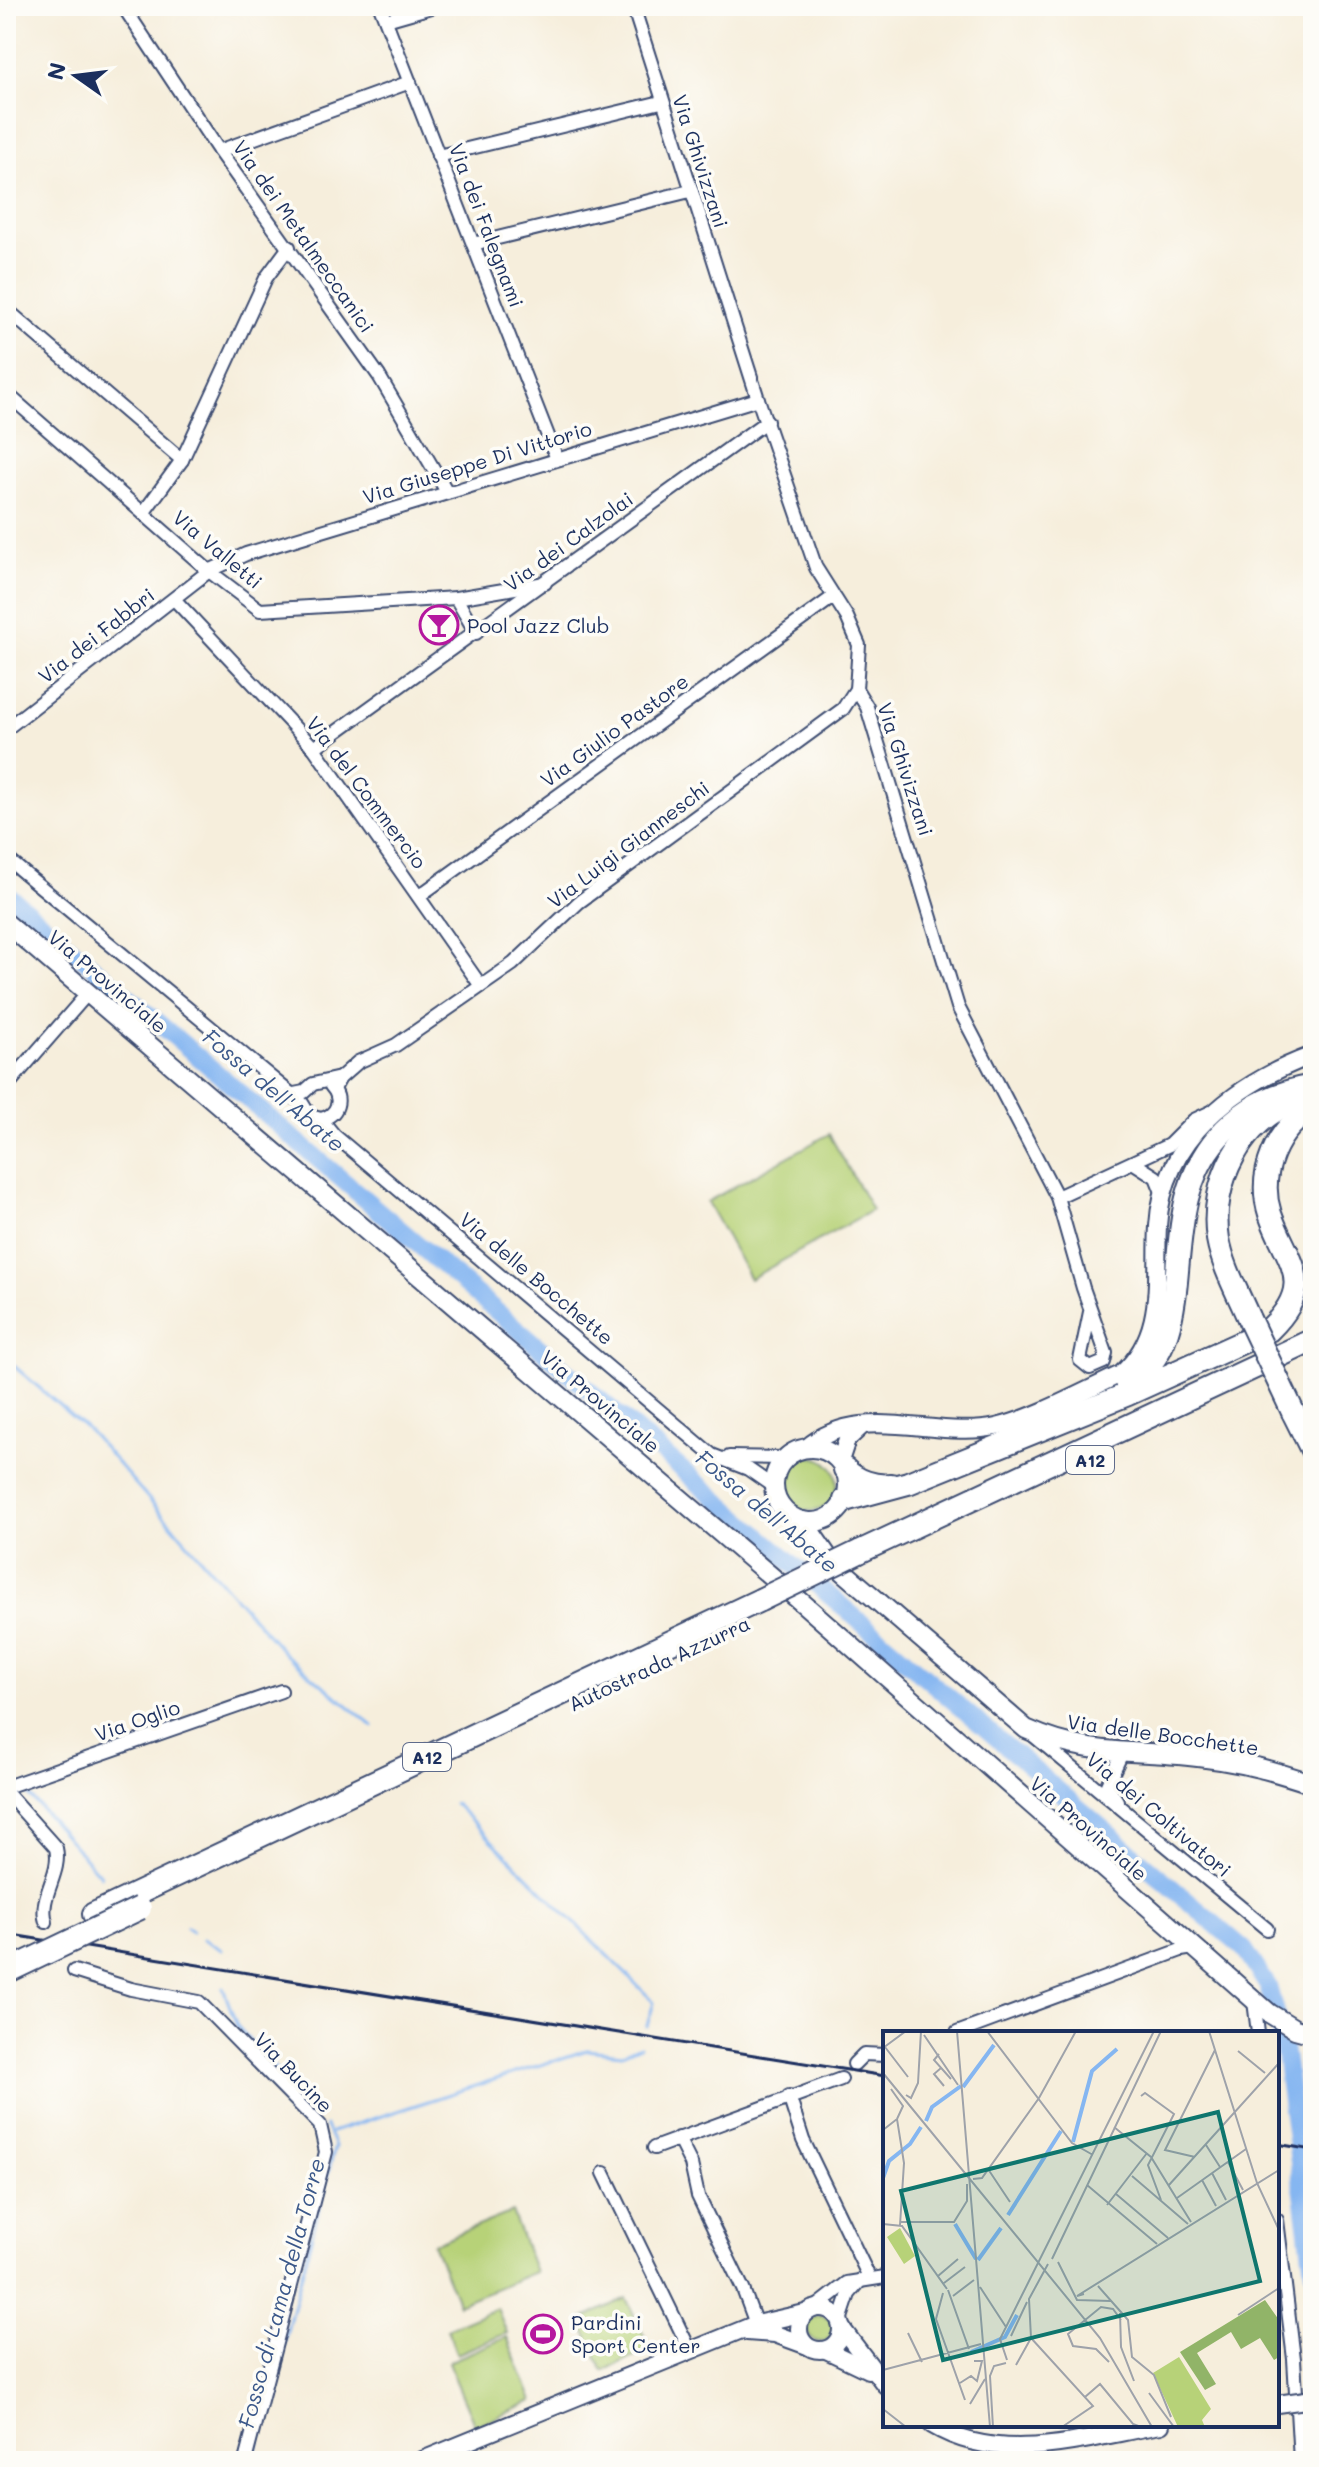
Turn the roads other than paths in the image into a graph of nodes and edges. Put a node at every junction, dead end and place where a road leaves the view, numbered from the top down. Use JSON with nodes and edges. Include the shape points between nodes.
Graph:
{"nodes":[{"id":1,"x":123,"y":6,"type":"edge"},
{"id":2,"x":380,"y":6,"type":"edge"},
{"id":3,"x":435,"y":6,"type":"edge"},
{"id":4,"x":633,"y":6,"type":"edge"},
{"id":5,"x":386,"y":20,"type":"junction"},
{"id":6,"x":410,"y":82,"type":"junction"},
{"id":7,"x":661,"y":102,"type":"junction"},
{"id":8,"x":219,"y":151,"type":"junction"},
{"id":9,"x":438,"y":156,"type":"junction"},
{"id":10,"x":690,"y":191,"type":"junction"},
{"id":11,"x":473,"y":244,"type":"junction"},
{"id":12,"x":289,"y":247,"type":"junction"},
{"id":13,"x":6,"y":309,"type":"edge"},
{"id":14,"x":6,"y":393,"type":"edge"},
{"id":15,"x":758,"y":399,"type":"junction"},
{"id":16,"x":767,"y":421,"type":"junction"},
{"id":17,"x":557,"y":459,"type":"junction"},
{"id":18,"x":182,"y":460,"type":"junction"},
{"id":19,"x":447,"y":492,"type":"junction"},
{"id":20,"x":144,"y":512,"type":"junction"},
{"id":21,"x":209,"y":571,"type":"junction"},
{"id":22,"x":545,"y":583,"type":"junction"},
{"id":23,"x":833,"y":597,"type":"junction"},
{"id":24,"x":456,"y":598,"type":"junction"},
{"id":25,"x":174,"y":599,"type":"junction"},
{"id":26,"x":476,"y":633,"type":"junction"},
{"id":27,"x":856,"y":689,"type":"junction"},
{"id":28,"x":6,"y":729,"type":"edge"},
{"id":29,"x":314,"y":748,"type":"junction"},
{"id":30,"x":6,"y":858,"type":"edge"},
{"id":31,"x":419,"y":896,"type":"junction"},
{"id":32,"x":6,"y":923,"type":"edge"},
{"id":33,"x":481,"y":986,"type":"junction"},
{"id":34,"x":88,"y":993,"type":"junction"},
{"id":35,"x":1313,"y":1055,"type":"edge"},
{"id":36,"x":333,"y":1083,"type":"junction"},
{"id":37,"x":1313,"y":1086,"type":"edge"},
{"id":38,"x":6,"y":1087,"type":"edge"},
{"id":39,"x":1313,"y":1096,"type":"edge"},
{"id":40,"x":303,"y":1097,"type":"junction"},
{"id":41,"x":1313,"y":1109,"type":"edge"},
{"id":42,"x":1211,"y":1112,"type":"junction"},
{"id":43,"x":326,"y":1117,"type":"junction"},
{"id":44,"x":1135,"y":1162,"type":"junction"},
{"id":45,"x":1176,"y":1165,"type":"junction"},
{"id":46,"x":1057,"y":1197,"type":"junction"},
{"id":47,"x":1164,"y":1197,"type":"junction"},
{"id":48,"x":1090,"y":1312,"type":"dead end"},
{"id":49,"x":1313,"y":1340,"type":"edge"},
{"id":50,"x":1313,"y":1356,"type":"edge"},
{"id":51,"x":1105,"y":1401,"type":"junction"},
{"id":52,"x":863,"y":1425,"type":"junction"},
{"id":53,"x":806,"y":1448,"type":"junction"},
{"id":54,"x":1313,"y":1452,"type":"edge"},
{"id":55,"x":712,"y":1455,"type":"junction"},
{"id":56,"x":786,"y":1458,"type":"junction"},
{"id":57,"x":842,"y":1465,"type":"junction"},
{"id":58,"x":908,"y":1483,"type":"junction"},
{"id":59,"x":774,"y":1487,"type":"junction"},
{"id":60,"x":839,"y":1508,"type":"junction"},
{"id":61,"x":803,"y":1521,"type":"junction"},
{"id":62,"x":863,"y":1559,"type":"junction"},
{"id":63,"x":830,"y":1560,"type":"junction"},
{"id":64,"x":765,"y":1605,"type":"junction"},
{"id":65,"x":281,"y":1691,"type":"dead end"},
{"id":66,"x":1026,"y":1729,"type":"junction"},
{"id":67,"x":1122,"y":1753,"type":"junction"},
{"id":68,"x":1313,"y":1784,"type":"edge"},
{"id":69,"x":8,"y":1788,"type":"edge"},
{"id":70,"x":1123,"y":1811,"type":"junction"},
{"id":71,"x":46,"y":1922,"type":"dead end"},
{"id":72,"x":1267,"y":1929,"type":"dead end"},
{"id":73,"x":1194,"y":1948,"type":"junction"},
{"id":74,"x":6,"y":1956,"type":"edge"},
{"id":75,"x":74,"y":1971,"type":"dead end"},
{"id":76,"x":6,"y":1972,"type":"edge"},
{"id":77,"x":1254,"y":2001,"type":"junction"},
{"id":78,"x":962,"y":2031,"type":"edge"},
{"id":79,"x":1258,"y":2031,"type":"edge"},
{"id":80,"x":1304,"y":2032,"type":"edge"},
{"id":81,"x":883,"y":2055,"type":"edge"},
{"id":82,"x":854,"y":2064,"type":"dead end"},
{"id":83,"x":841,"y":2079,"type":"dead end"},
{"id":84,"x":789,"y":2096,"type":"junction"},
{"id":85,"x":678,"y":2138,"type":"junction"},
{"id":86,"x":654,"y":2148,"type":"dead end"},
{"id":87,"x":604,"y":2173,"type":"dead end"},
{"id":88,"x":1279,"y":2256,"type":"edge"},
{"id":89,"x":883,"y":2277,"type":"edge"},
{"id":90,"x":866,"y":2280,"type":"junction"},
{"id":91,"x":810,"y":2310,"type":"junction"},
{"id":92,"x":756,"y":2324,"type":"junction"},
{"id":93,"x":840,"y":2324,"type":"junction"},
{"id":94,"x":734,"y":2333,"type":"junction"},
{"id":95,"x":805,"y":2345,"type":"junction"},
{"id":96,"x":690,"y":2350,"type":"junction"},
{"id":97,"x":826,"y":2350,"type":"junction"},
{"id":98,"x":873,"y":2373,"type":"junction"},
{"id":99,"x":883,"y":2383,"type":"edge"},
{"id":100,"x":1313,"y":2399,"type":"edge"},
{"id":101,"x":1279,"y":2404,"type":"edge"},
{"id":102,"x":936,"y":2427,"type":"edge"},
{"id":103,"x":1148,"y":2427,"type":"edge"},
{"id":104,"x":245,"y":2461,"type":"edge"},
{"id":105,"x":420,"y":2461,"type":"edge"},
{"id":106,"x":1300,"y":2461,"type":"edge"}],
"edges":[{"from":1,"to":8,"type":"street","name":"Via dei Metalmeccanici"},
{"from":2,"to":5,"type":"street","name":"Via dei Falegnami"},
{"from":3,"to":5,"type":"street"},
{"from":4,"to":7,"type":"street","name":"Via Ghivizzani"},
{"from":5,"to":6,"type":"street","name":"Via dei Falegnami"},
{"from":6,"to":8,"type":"street"},
{"from":6,"to":9,"type":"street","name":"Via dei Falegnami"},
{"from":7,"to":9,"type":"street"},
{"from":7,"to":10,"type":"street","name":"Via Ghivizzani"},
{"from":8,"to":12,"type":"street","name":"Via dei Metalmeccanici"},
{"from":9,"to":11,"type":"street","name":"Via dei Falegnami"},
{"from":10,"to":11,"type":"street"},
{"from":10,"to":15,"type":"street","name":"Via Ghivizzani"},
{"from":11,"to":17,"type":"street","name":"Via dei Falegnami"},
{"from":12,"to":18,"type":"street","via":[[266,278]]},
{"from":12,"to":19,"type":"street","name":"Via dei Metalmeccanici","via":[[379,376]]},
{"from":13,"to":18,"type":"street"},
{"from":14,"to":20,"type":"street","name":"Via Valletti"},
{"from":15,"to":16,"type":"street","name":"Via Ghivizzani"},
{"from":15,"to":17,"type":"street","name":"Via Giuseppe Di Vittorio"},
{"from":16,"to":22,"type":"street","name":"Via dei Calzolai"},
{"from":16,"to":23,"type":"street","name":"Via Ghivizzani","via":[[816,568]]},
{"from":17,"to":19,"type":"street","name":"Via Giuseppe Di Vittorio"},
{"from":18,"to":20,"type":"street"},
{"from":19,"to":21,"type":"street","name":"Via Giuseppe Di Vittorio","via":[[246,554]]},
{"from":20,"to":21,"type":"street","name":"Via Valletti"},
{"from":21,"to":24,"type":"street","name":"Via Valletti","via":[[260,610]]},
{"from":21,"to":25,"type":"street","name":"Via dei Fabbri"},
{"from":22,"to":24,"type":"street","name":"Via Valletti"},
{"from":22,"to":26,"type":"street","name":"Via dei Calzolai"},
{"from":23,"to":27,"type":"street","name":"Via Ghivizzani","via":[[859,645]]},
{"from":23,"to":31,"type":"street","name":"Via Giulio Pastore"},
{"from":24,"to":26,"type":"street"},
{"from":25,"to":28,"type":"street","name":"Via dei Fabbri"},
{"from":25,"to":29,"type":"street","name":"Via del Commercio"},
{"from":26,"to":29,"type":"street","name":"Via dei Calzolai"},
{"from":27,"to":33,"type":"street","name":"Via Luigi Gianneschi","via":[[843,709],[579,902],[513,964]]},
{"from":27,"to":46,"type":"street","name":"Via Ghivizzani","via":[[867,707],[958,1007]]},
{"from":29,"to":31,"type":"street","name":"Via del Commercio"},
{"from":30,"to":40,"type":"street","name":"Via delle Bocchette","via":[[289,1095]]},
{"from":31,"to":33,"type":"street","name":"Via del Commercio"},
{"from":32,"to":34,"type":"main road","name":"Via Provinciale"},
{"from":33,"to":36,"type":"street","name":"Via Luigi Gianneschi"},
{"from":34,"to":38,"type":"street"},
{"from":34,"to":73,"type":"main road","name":"Via Provinciale","via":[[806,1606]]},
{"from":35,"to":42,"type":"street","via":[[1246,1086]]},
{"from":36,"to":40,"type":"street","via":[[313,1084]]},
{"from":36,"to":43,"type":"street","via":[[338,1100]]},
{"from":37,"to":51,"type":"highway","via":[[1257,1103],[1207,1150],[1183,1204],[1166,1341],[1147,1370]]},
{"from":39,"to":54,"type":"highway","bridge":true,"via":[[1285,1104],[1254,1127],[1222,1181],[1217,1217],[1219,1240],[1249,1319]]},
{"from":40,"to":43,"type":"street","name":"Via delle Bocchette","via":[[306,1113]]},
{"from":41,"to":51,"type":"highway","via":[[1284,1133],[1268,1166],[1267,1203],[1295,1271],[1293,1294],[1282,1316],[1262,1336]]},
{"from":42,"to":44,"type":"street","via":[[1194,1120],[1169,1145]]},
{"from":42,"to":45,"type":"street"},
{"from":43,"to":55,"type":"street","name":"Via delle Bocchette","via":[[334,1135]]},
{"from":44,"to":45,"type":"street","via":[[1165,1154]]},
{"from":44,"to":46,"type":"street"},
{"from":44,"to":47,"type":"street","via":[[1156,1177]]},
{"from":45,"to":47,"type":"street"},
{"from":46,"to":48,"type":"street","name":"Via Ghivizzani"},
{"from":47,"to":52,"type":"street","via":[[1158,1222],[1154,1324],[1136,1360],[1121,1374],[1000,1426],[969,1431],[893,1422]]},
{"from":49,"to":62,"type":"highway","name":"Autostrada Azzurra","number":"A12"},
{"from":50,"to":62,"type":"highway","name":"Autostrada Azzurra","number":"A12"},
{"from":51,"to":58,"type":"highway"},
{"from":52,"to":53,"type":"street","via":[[820,1436]]},
{"from":52,"to":57,"type":"street","via":[[847,1440]]},
{"from":53,"to":56,"type":"main road"},
{"from":53,"to":57,"type":"main road","via":[[819,1448]]},
{"from":55,"to":56,"type":"street"},
{"from":55,"to":59,"type":"street","via":[[748,1469]]},
{"from":56,"to":59,"type":"main road"},
{"from":57,"to":58,"type":"highway","via":[[852,1477],[881,1486]]},
{"from":57,"to":60,"type":"main road","via":[[848,1479]]},
{"from":58,"to":60,"type":"highway"},
{"from":59,"to":61,"type":"main road","via":[[786,1513]]},
{"from":60,"to":61,"type":"main road","via":[[813,1522]]},
{"from":60,"to":63,"type":"main road","via":[[825,1544]]},
{"from":61,"to":63,"type":"main road","name":"Via delle Bocchette"},
{"from":62,"to":64,"type":"highway","name":"Autostrada Azzurra","number":"A12"},
{"from":63,"to":66,"type":"main road","name":"Via delle Bocchette"},
{"from":64,"to":74,"type":"highway","name":"Autostrada Azzurra","number":"A12"},
{"from":64,"to":76,"type":"highway","name":"Autostrada Azzurra","number":"A12","bridge":true},
{"from":65,"to":69,"type":"street","name":"Via Oglio"},
{"from":66,"to":67,"type":"main road","name":"Via delle Bocchette","via":[[1057,1743]]},
{"from":66,"to":70,"type":"street","name":"Via dei Coltivatori"},
{"from":67,"to":68,"type":"main road","name":"Via delle Bocchette","via":[[1203,1757]]},
{"from":67,"to":70,"type":"street","via":[[1107,1785]]},
{"from":69,"to":71,"type":"street","via":[[56,1848],[58,1858],[42,1909]]},
{"from":70,"to":72,"type":"street","name":"Via dei Coltivatori"},
{"from":73,"to":77,"type":"main road","name":"Via Provinciale"},
{"from":73,"to":78,"type":"street"},
{"from":75,"to":104,"type":"street","name":"Via Bucine","via":[[178,2001],[199,2002],[320,2125],[326,2139]]},
{"from":77,"to":79,"type":"street"},
{"from":77,"to":80,"type":"main road","name":"Via Provinciale"},
{"from":81,"to":82,"type":"street","via":[[864,2054]]},
{"from":83,"to":84,"type":"street"},
{"from":84,"to":85,"type":"street"},
{"from":84,"to":90,"type":"street","via":[[803,2140]]},
{"from":85,"to":86,"type":"street"},
{"from":85,"to":92,"type":"street"},
{"from":87,"to":96,"type":"street"},
{"from":88,"to":106,"type":"street","via":[[1294,2359]]},
{"from":89,"to":90,"type":"street"},
{"from":90,"to":91,"type":"street","via":[[847,2283]]},
{"from":90,"to":93,"type":"street","via":[[849,2294]]},
{"from":91,"to":92,"type":"street"},
{"from":91,"to":93,"type":"street","via":[[832,2311]]},
{"from":91,"to":95,"type":"street","via":[[798,2325]]},
{"from":92,"to":94,"type":"street"},
{"from":93,"to":97,"type":"street","via":[[838,2341]]},
{"from":93,"to":98,"type":"street"},
{"from":94,"to":95,"type":"street","via":[[775,2334]]},
{"from":94,"to":96,"type":"street"},
{"from":95,"to":97,"type":"street"},
{"from":96,"to":105,"type":"street"},
{"from":97,"to":98,"type":"street"},
{"from":98,"to":99,"type":"street"},
{"from":100,"to":101,"type":"street","bridge":true},
{"from":102,"to":103,"type":"street","via":[[966,2442],[1004,2449]]}]}
